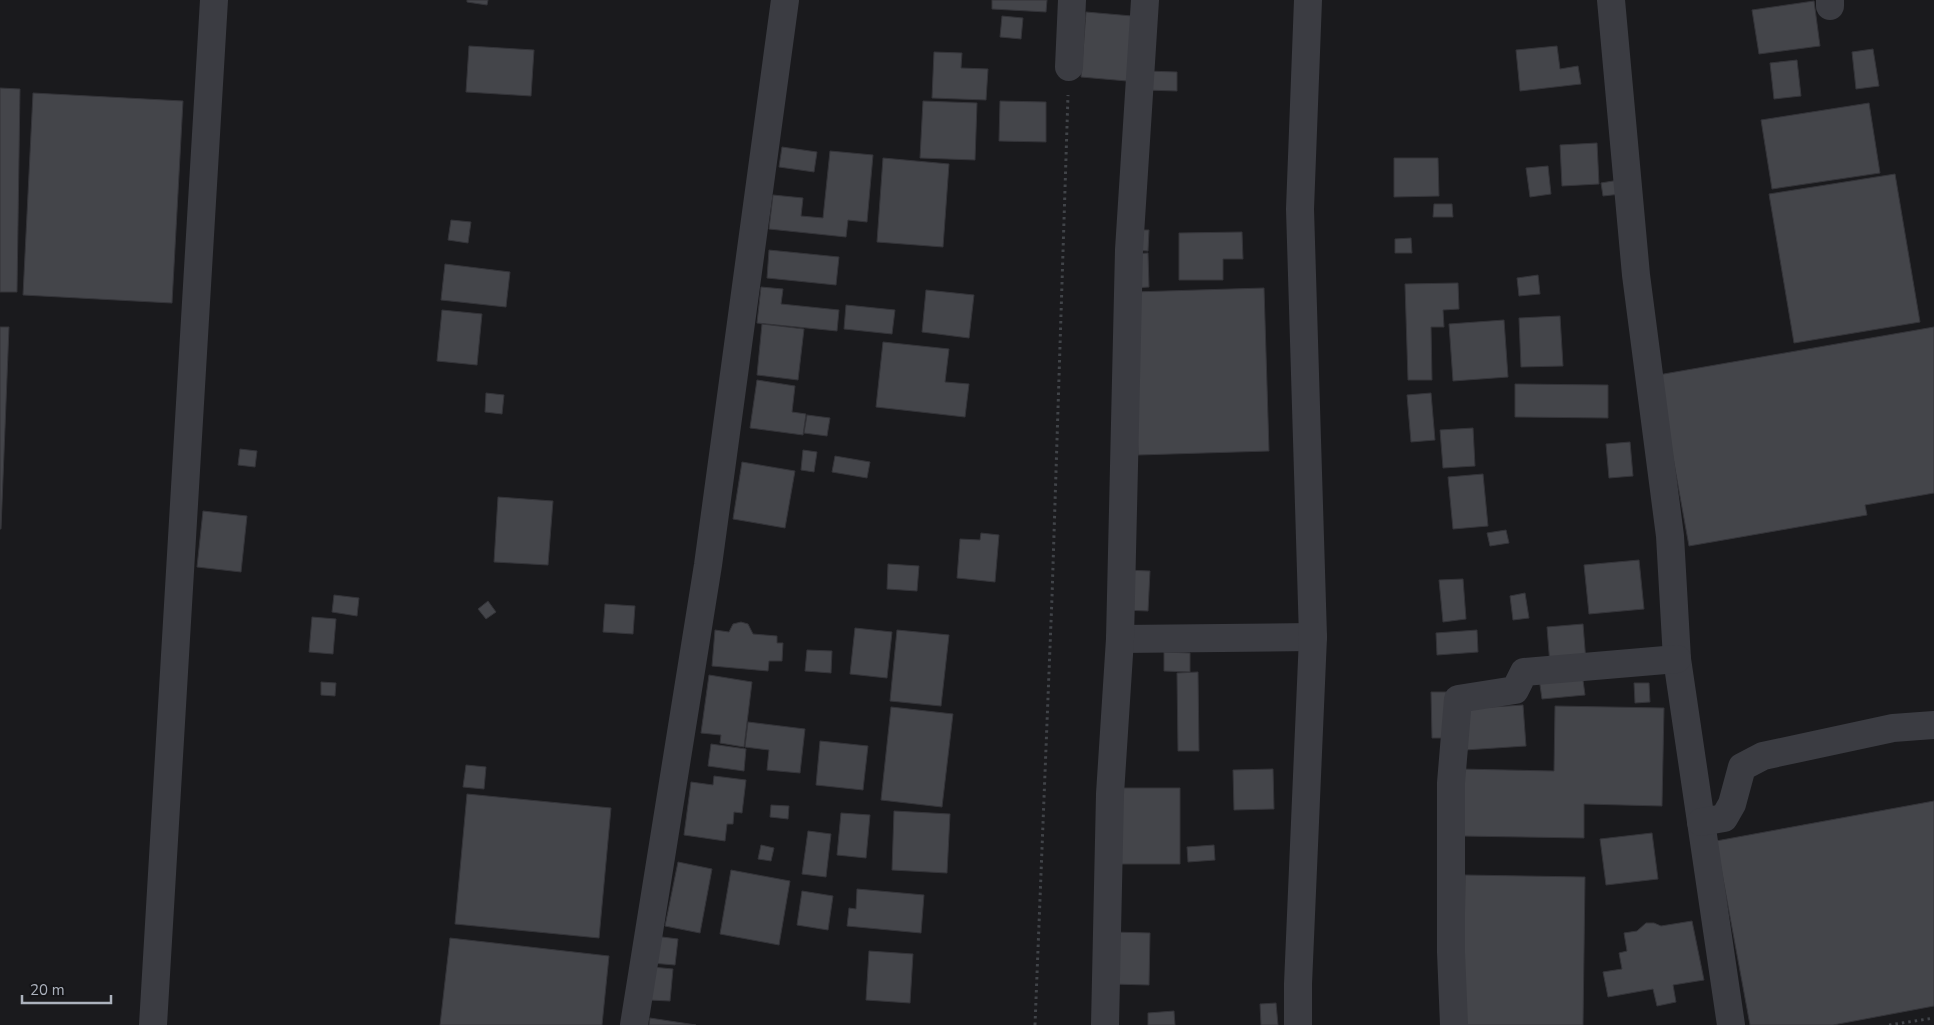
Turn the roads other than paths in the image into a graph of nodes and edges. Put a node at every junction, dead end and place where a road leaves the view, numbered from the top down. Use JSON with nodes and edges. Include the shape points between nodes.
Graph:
{"nodes":[{"id":1,"x":214,"y":0,"type":"edge"},
{"id":2,"x":785,"y":0,"type":"edge"},
{"id":3,"x":1072,"y":0,"type":"edge"},
{"id":4,"x":1145,"y":0,"type":"edge"},
{"id":5,"x":1308,"y":0,"type":"edge"},
{"id":6,"x":1611,"y":0,"type":"edge"},
{"id":7,"x":1069,"y":67,"type":"road end"},
{"id":8,"x":1313,"y":637,"type":"junction"},
{"id":9,"x":1120,"y":639,"type":"junction"},
{"id":10,"x":1677,"y":658,"type":"junction"},
{"id":11,"x":1934,"y":725,"type":"edge"},
{"id":12,"x":1701,"y":822,"type":"junction"},
{"id":13,"x":153,"y":1025,"type":"edge"},
{"id":14,"x":634,"y":1025,"type":"edge"},
{"id":15,"x":1105,"y":1025,"type":"edge"},
{"id":16,"x":1298,"y":1025,"type":"edge"},
{"id":17,"x":1454,"y":1025,"type":"edge"},
{"id":18,"x":1731,"y":1025,"type":"edge"}],
"edges":[{"from":1,"to":13,"type":"street"},
{"from":2,"to":14,"type":"street","via":[[708,565]]},
{"from":3,"to":7,"type":"street"},
{"from":4,"to":9,"type":"street","via":[[1129,250]]},
{"from":5,"to":8,"type":"street","via":[[1300,209]]},
{"from":6,"to":10,"type":"street","via":[[1636,275],[1670,536]]},
{"from":8,"to":9,"type":"street"},
{"from":8,"to":16,"type":"street"},
{"from":9,"to":15,"type":"street","via":[[1110,794]]},
{"from":10,"to":12,"type":"street"},
{"from":10,"to":17,"type":"street","via":[[1524,672],[1515,690],[1458,700],[1451,783]]},
{"from":11,"to":12,"type":"street","via":[[1893,728],[1763,756],[1742,767],[1732,804],[1724,818]]},
{"from":12,"to":18,"type":"street"}]}
